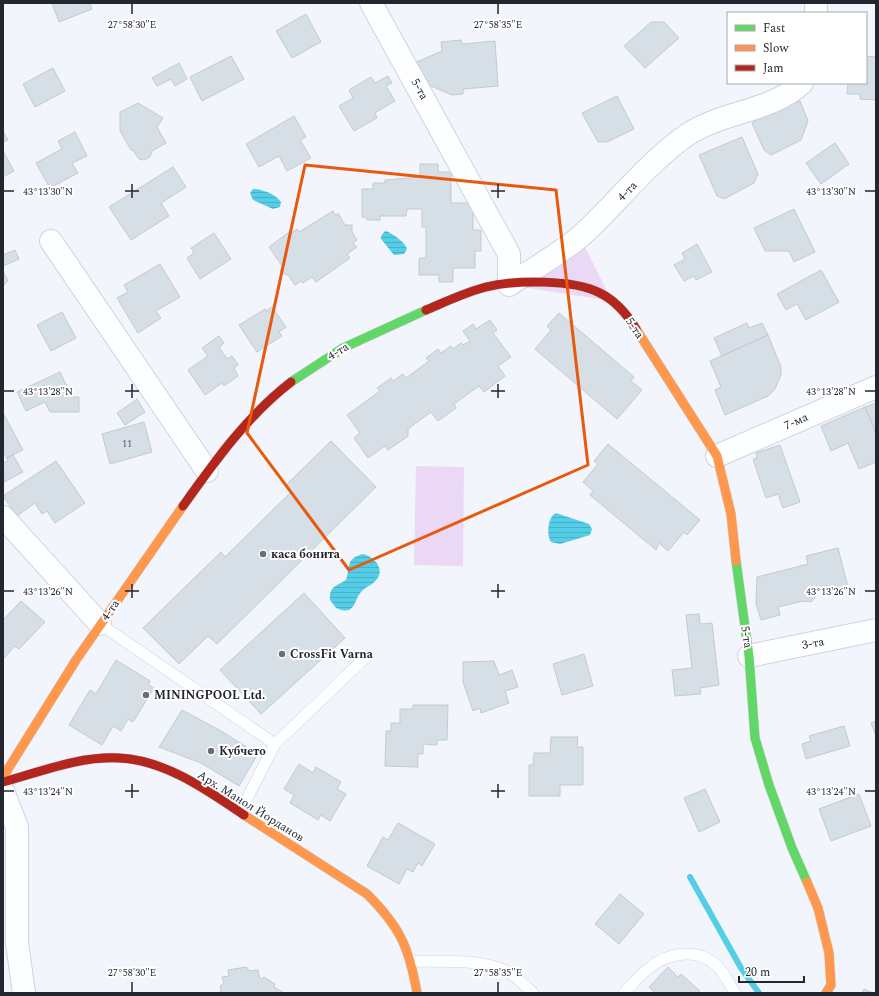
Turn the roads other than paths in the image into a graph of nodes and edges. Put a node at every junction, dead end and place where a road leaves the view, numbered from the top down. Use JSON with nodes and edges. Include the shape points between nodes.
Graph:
{"nodes":[{"id":1,"x":372,"y":3,"type":"edge"},
{"id":2,"x":801,"y":84,"type":"edge"},
{"id":3,"x":51,"y":241,"type":"dead end"},
{"id":4,"x":509,"y":285,"type":"junction"},
{"id":5,"x":876,"y":387,"type":"edge"},
{"id":6,"x":717,"y":456,"type":"junction"},
{"id":7,"x":207,"y":471,"type":"junction"},
{"id":8,"x":3,"y":518,"type":"edge"},
{"id":9,"x":100,"y":624,"type":"junction"},
{"id":10,"x":876,"y":630,"type":"edge"},
{"id":11,"x":367,"y":656,"type":"dead end"},
{"id":12,"x":749,"y":656,"type":"junction"},
{"id":13,"x":275,"y":744,"type":"junction"},
{"id":14,"x":3,"y":777,"type":"edge"},
{"id":15,"x":3,"y":782,"type":"edge"},
{"id":16,"x":3,"y":791,"type":"edge"},
{"id":17,"x":240,"y":812,"type":"junction"},
{"id":18,"x":412,"y":961,"type":"junction"},
{"id":19,"x":24,"y":993,"type":"edge"},
{"id":20,"x":417,"y":993,"type":"edge"},
{"id":21,"x":533,"y":993,"type":"edge"},
{"id":22,"x":624,"y":993,"type":"edge"},
{"id":23,"x":735,"y":993,"type":"edge"},
{"id":24,"x":826,"y":993,"type":"edge"}],
"edges":[{"from":1,"to":4,"type":"street","name":"5-та","via":[[509,254]]},
{"from":2,"to":4,"type":"street","name":"4-та","via":[[782,98],[713,122],[689,134],[664,152],[580,237]]},
{"from":3,"to":7,"type":"street"},
{"from":4,"to":6,"type":"street","name":"5-та","via":[[578,286],[597,292],[612,301],[627,315]]},
{"from":4,"to":7,"type":"street","name":"4-та","via":[[485,288],[415,314],[358,339],[317,364],[281,389],[251,419]]},
{"from":5,"to":6,"type":"street","name":"7-ма"},
{"from":6,"to":12,"type":"street","name":"5-та","via":[[731,514]]},
{"from":7,"to":9,"type":"street","name":"4-та"},
{"from":8,"to":9,"type":"street"},
{"from":9,"to":13,"type":"lane"},
{"from":9,"to":14,"type":"street","name":"4-та"},
{"from":10,"to":12,"type":"street","name":"3-та"},
{"from":11,"to":13,"type":"lane"},
{"from":12,"to":24,"type":"street","name":"5-та","via":[[755,738],[792,848],[818,908],[829,953],[831,985]]},
{"from":13,"to":17,"type":"lane"},
{"from":15,"to":17,"type":"street","name":"Арх. Манол Йорданов","via":[[64,765],[120,758],[152,765],[176,775]]},
{"from":16,"to":19,"type":"street","via":[[17,827],[17,943]]},
{"from":17,"to":18,"type":"street","name":"Арх. Манол Йорданов","via":[[368,894],[389,915],[402,935]]},
{"from":18,"to":20,"type":"street","name":"Арх. Манол Йорданов"},
{"from":18,"to":21,"type":"lane","via":[[480,964],[499,968],[516,978]]},
{"from":22,"to":23,"type":"lane","via":[[649,968],[668,957],[689,953],[704,956],[717,965]]}]}
